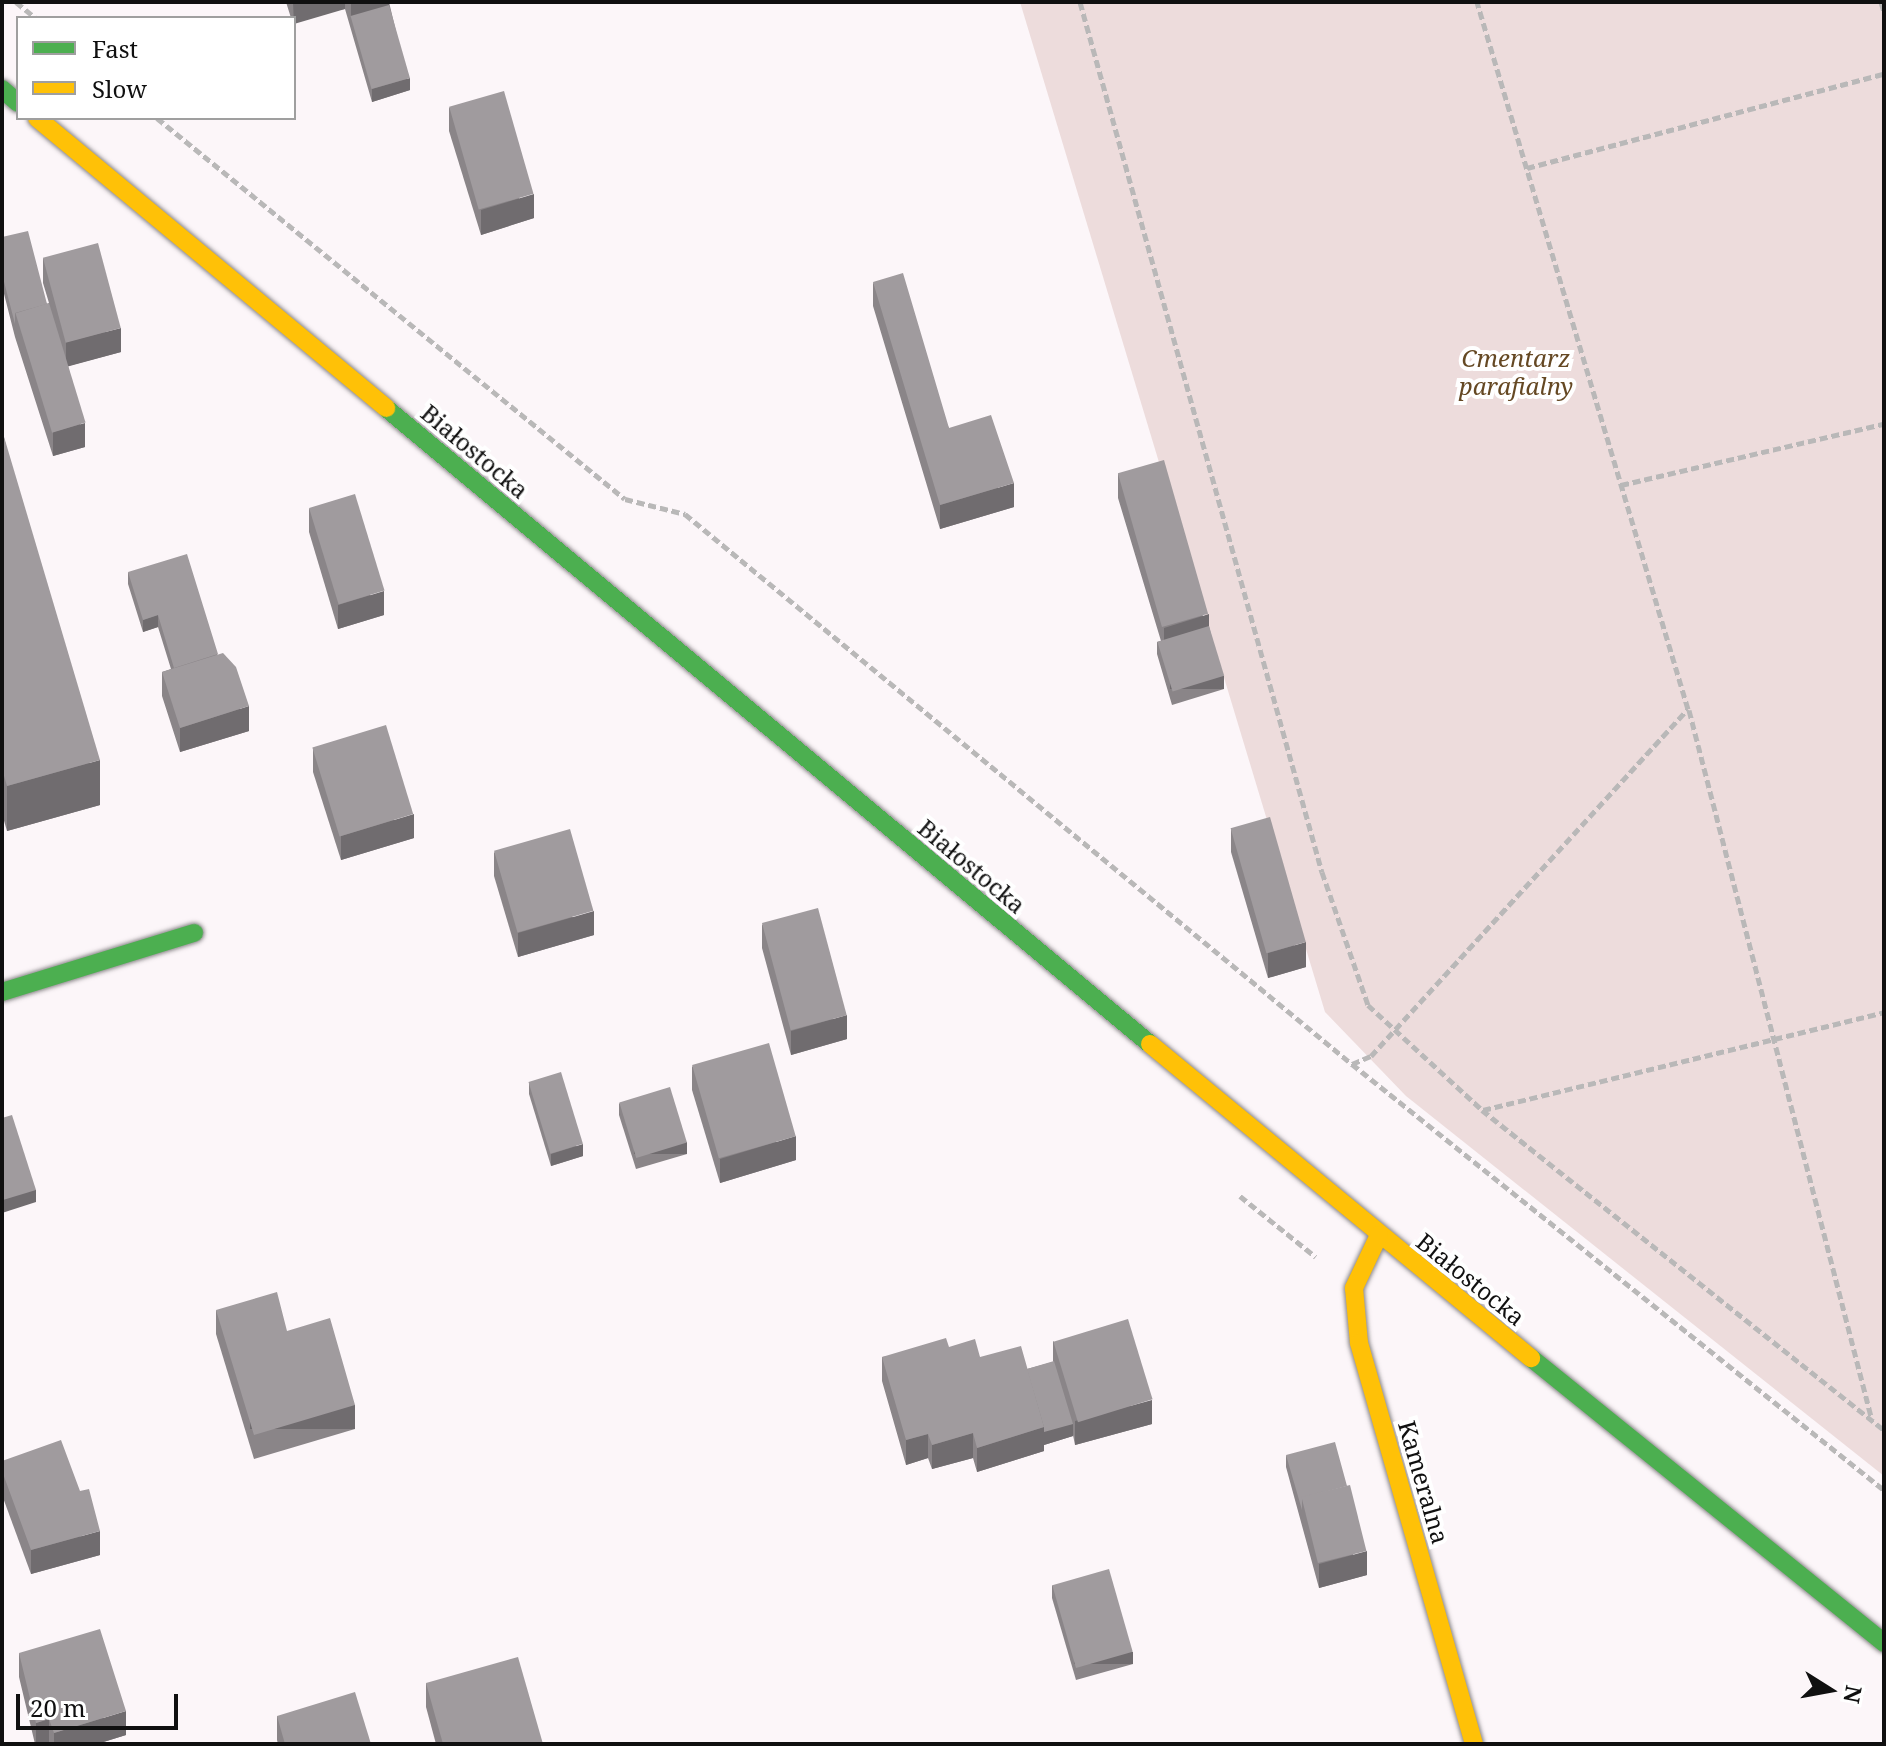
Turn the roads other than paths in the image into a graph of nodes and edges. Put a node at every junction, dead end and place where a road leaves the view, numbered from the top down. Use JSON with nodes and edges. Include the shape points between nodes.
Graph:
{"nodes":[{"id":1,"x":39,"y":120,"type":"edge"},
{"id":2,"x":194,"y":933,"type":"dead end"},
{"id":3,"x":2,"y":992,"type":"edge"},
{"id":4,"x":1379,"y":1235,"type":"junction"},
{"id":5,"x":1884,"y":1643,"type":"edge"},
{"id":6,"x":1474,"y":1744,"type":"edge"}],
"edges":[{"from":1,"to":4,"type":"street","name":"Białostocka"},
{"from":2,"to":3,"type":"street"},
{"from":4,"to":5,"type":"street","name":"Białostocka"},
{"from":4,"to":6,"type":"street","name":"Kameralna","via":[[1354,1288],[1359,1343]]}]}
